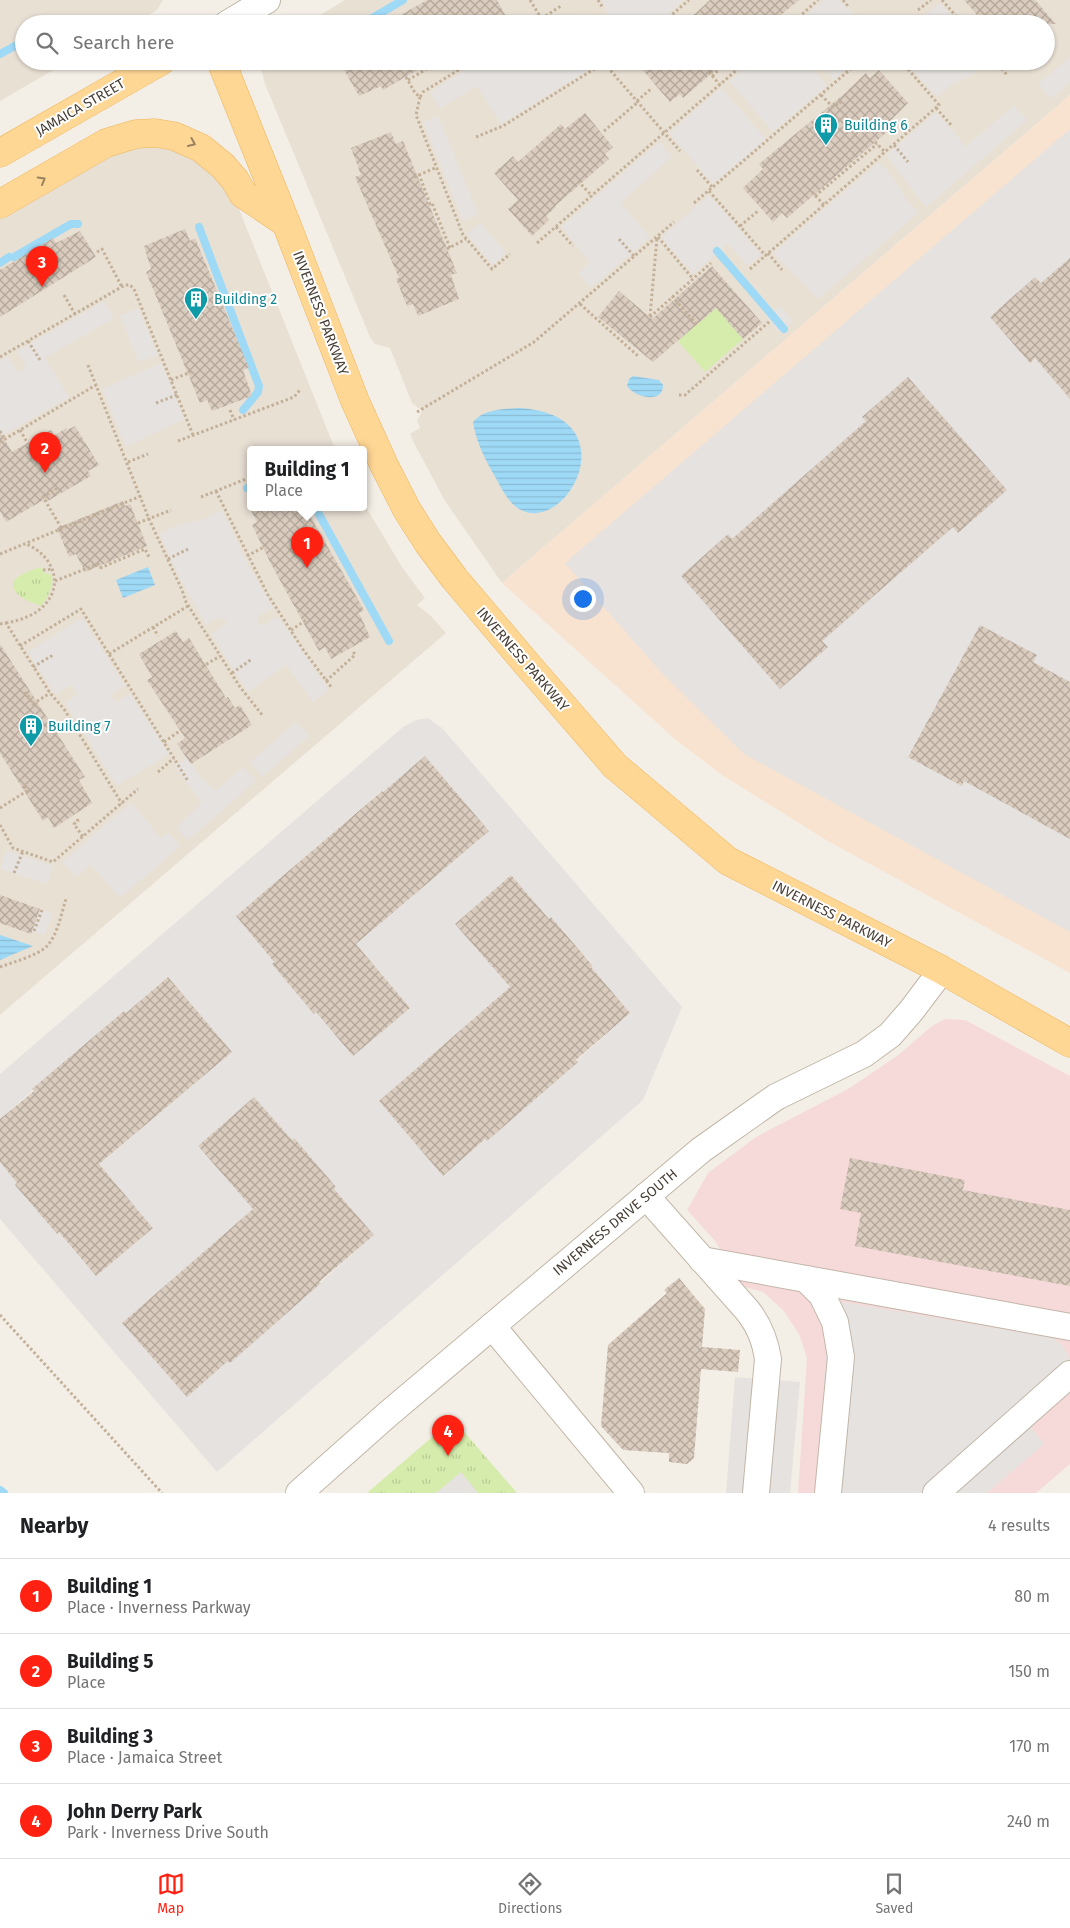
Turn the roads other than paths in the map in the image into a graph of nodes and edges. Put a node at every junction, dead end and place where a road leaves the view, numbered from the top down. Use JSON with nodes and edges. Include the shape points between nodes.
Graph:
{"nodes":[{"id":1,"x":267,"y":0,"type":"edge"},
{"id":2,"x":242,"y":15,"type":"edge"},
{"id":3,"x":145,"y":70,"type":"edge"},
{"id":4,"x":225,"y":70,"type":"edge"},
{"id":5,"x":0,"y":152,"type":"edge"},
{"id":6,"x":0,"y":204,"type":"edge"},
{"id":7,"x":286,"y":223,"type":"junction"},
{"id":8,"x":942,"y":970,"type":"junction"},
{"id":9,"x":1070,"y":1043,"type":"edge"},
{"id":10,"x":646,"y":1196,"type":"junction"},
{"id":11,"x":702,"y":1260,"type":"junction"},
{"id":12,"x":806,"y":1279,"type":"junction"},
{"id":13,"x":492,"y":1326,"type":"junction"},
{"id":14,"x":1070,"y":1327,"type":"edge"},
{"id":15,"x":1065,"y":1388,"type":"edge"},
{"id":16,"x":299,"y":1493,"type":"edge"},
{"id":17,"x":631,"y":1493,"type":"edge"},
{"id":18,"x":756,"y":1493,"type":"edge"},
{"id":19,"x":828,"y":1493,"type":"edge"},
{"id":20,"x":936,"y":1493,"type":"edge"}],
"edges":[{"from":1,"to":2,"type":"street"},
{"from":3,"to":5,"type":"main road","name":"JAMAICA STREET"},
{"from":4,"to":7,"type":"main road","name":"INVERNESS PARKWAY"},
{"from":6,"to":7,"type":"main road","one_way":true,"via":[[106,144],[136,134],[155,133],[174,136],[201,148],[223,166],[243,194]]},
{"from":7,"to":8,"type":"main road","name":"INVERNESS PARKWAY","via":[[366,426],[417,526],[462,588],[615,766],[728,861]]},
{"from":8,"to":9,"type":"main road","name":"INVERNESS PARKWAY"},
{"from":8,"to":10,"type":"street","name":"INVERNESS DRIVE SOUTH","via":[[900,1025],[864,1054],[776,1097],[701,1150]]},
{"from":10,"to":11,"type":"street"},
{"from":10,"to":13,"type":"street","name":"INVERNESS DRIVE SOUTH"},
{"from":11,"to":12,"type":"street"},
{"from":11,"to":18,"type":"street","via":[[758,1324],[765,1342],[768,1359]]},
{"from":12,"to":14,"type":"street"},
{"from":12,"to":19,"type":"street","via":[[822,1296],[835,1322],[841,1357]]},
{"from":13,"to":16,"type":"street","name":"INVERNESS DRIVE SOUTH"},
{"from":13,"to":17,"type":"street"},
{"from":15,"to":20,"type":"street"}]}
